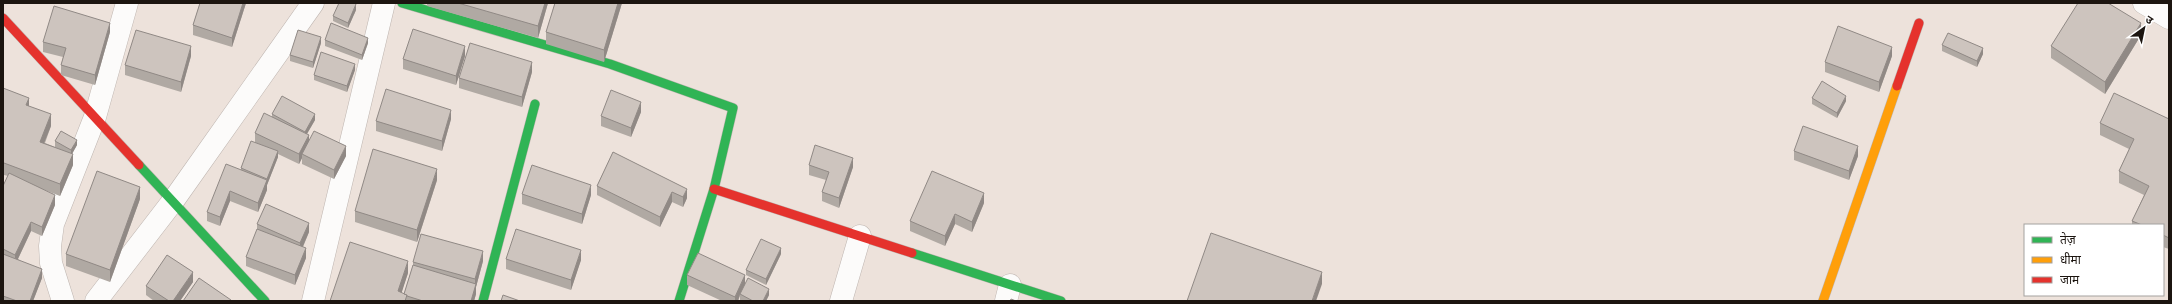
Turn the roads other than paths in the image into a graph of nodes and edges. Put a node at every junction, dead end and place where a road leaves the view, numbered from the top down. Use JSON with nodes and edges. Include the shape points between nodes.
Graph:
{"nodes":[{"id":1,"x":127,"y":3,"type":"edge"},
{"id":2,"x":313,"y":3,"type":"edge"},
{"id":3,"x":384,"y":3,"type":"edge"},
{"id":4,"x":402,"y":3,"type":"edge"},
{"id":5,"x":2144,"y":3,"type":"edge"},
{"id":6,"x":3,"y":18,"type":"edge"},
{"id":7,"x":2169,"y":18,"type":"edge"},
{"id":8,"x":1919,"y":23,"type":"dead end"},
{"id":9,"x":535,"y":104,"type":"dead end"},
{"id":10,"x":95,"y":117,"type":"junction"},
{"id":11,"x":714,"y":189,"type":"junction"},
{"id":12,"x":173,"y":201,"type":"junction"},
{"id":13,"x":860,"y":236,"type":"junction"},
{"id":14,"x":1008,"y":293,"type":"edge"},
{"id":15,"x":63,"y":301,"type":"edge"},
{"id":16,"x":96,"y":301,"type":"edge"},
{"id":17,"x":265,"y":301,"type":"edge"},
{"id":18,"x":313,"y":301,"type":"edge"},
{"id":19,"x":482,"y":301,"type":"edge"},
{"id":20,"x":679,"y":301,"type":"edge"},
{"id":21,"x":841,"y":301,"type":"edge"},
{"id":22,"x":1061,"y":301,"type":"edge"},
{"id":23,"x":1823,"y":301,"type":"edge"}],
"edges":[{"from":1,"to":10,"type":"street"},
{"from":2,"to":12,"type":"street"},
{"from":3,"to":18,"type":"street"},
{"from":4,"to":11,"type":"street","via":[[610,64],[733,108]]},
{"from":5,"to":7,"type":"street"},
{"from":6,"to":10,"type":"street"},
{"from":8,"to":23,"type":"street"},
{"from":9,"to":19,"type":"street"},
{"from":10,"to":12,"type":"street"},
{"from":10,"to":15,"type":"street","via":[[52,231],[51,263]]},
{"from":11,"to":13,"type":"street"},
{"from":11,"to":20,"type":"street"},
{"from":12,"to":16,"type":"street"},
{"from":12,"to":17,"type":"street"},
{"from":13,"to":14,"type":"street"},
{"from":13,"to":21,"type":"street"},
{"from":14,"to":22,"type":"street"}]}
